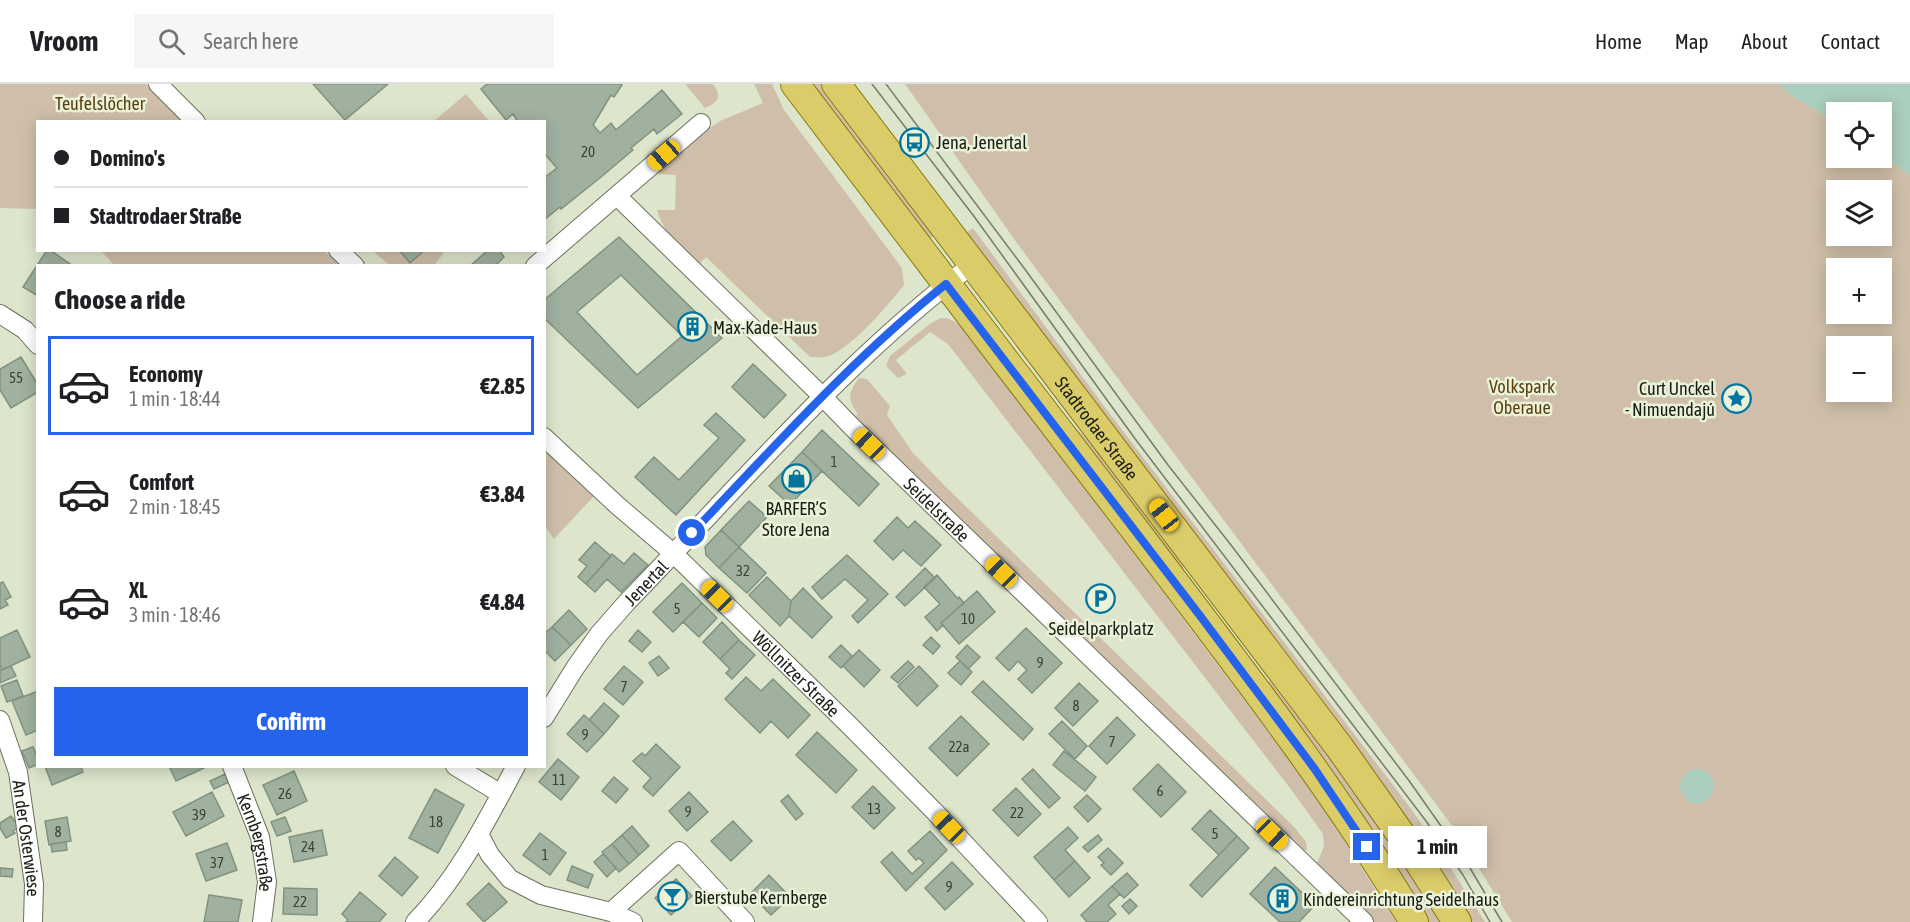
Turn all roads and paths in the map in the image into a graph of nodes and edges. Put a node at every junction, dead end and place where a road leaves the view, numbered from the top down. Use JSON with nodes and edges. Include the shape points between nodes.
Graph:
{"nodes":[{"id":1,"x":158,"y":84,"type":"edge"},
{"id":2,"x":795,"y":84,"type":"edge"},
{"id":3,"x":836,"y":84,"type":"edge"},
{"id":4,"x":194,"y":120,"type":"edge"},
{"id":5,"x":701,"y":123,"type":"dead end"},
{"id":6,"x":617,"y":196,"type":"junction"},
{"id":7,"x":340,"y":252,"type":"edge"},
{"id":8,"x":353,"y":264,"type":"edge"},
{"id":9,"x":537,"y":264,"type":"edge"},
{"id":10,"x":973,"y":264,"type":"junction"},
{"id":11,"x":946,"y":284,"type":"junction"},
{"id":12,"x":0,"y":314,"type":"edge"},
{"id":13,"x":36,"y":343,"type":"edge"},
{"id":14,"x":822,"y":396,"type":"junction"},
{"id":15,"x":546,"y":439,"type":"edge"},
{"id":16,"x":674,"y":553,"type":"junction"},
{"id":17,"x":546,"y":715,"type":"edge"},
{"id":18,"x":0,"y":720,"type":"edge"},
{"id":19,"x":233,"y":768,"type":"edge"},
{"id":20,"x":458,"y":768,"type":"edge"},
{"id":21,"x":515,"y":768,"type":"edge"},
{"id":22,"x":501,"y":795,"type":"junction"},
{"id":23,"x":479,"y":834,"type":"junction"},
{"id":24,"x":611,"y":912,"type":"junction"},
{"id":25,"x":33,"y":922,"type":"edge"},
{"id":26,"x":262,"y":922,"type":"edge"},
{"id":27,"x":415,"y":922,"type":"edge"},
{"id":28,"x":633,"y":922,"type":"edge"},
{"id":29,"x":745,"y":922,"type":"edge"},
{"id":30,"x":1038,"y":922,"type":"edge"},
{"id":31,"x":1364,"y":922,"type":"edge"},
{"id":32,"x":1414,"y":922,"type":"edge"},
{"id":33,"x":1457,"y":922,"type":"edge"}],
"edges":[{"from":1,"to":4,"type":"street"},
{"from":2,"to":11,"type":"main road","name":"Stadtrodaer Straße"},
{"from":3,"to":10,"type":"main road","name":"Stadtrodaer Straße"},
{"from":5,"to":6,"type":"street"},
{"from":6,"to":9,"type":"street"},
{"from":6,"to":14,"type":"street","name":"Seidelstraße"},
{"from":7,"to":8,"type":"street"},
{"from":10,"to":11,"type":"street","name":"Jenertal"},
{"from":10,"to":33,"type":"main road","name":"Stadtrodaer Straße","via":[[1340,748]]},
{"from":11,"to":14,"type":"street","name":"Jenertal"},
{"from":11,"to":32,"type":"main road","name":"Stadtrodaer Straße","via":[[1314,768]]},
{"from":12,"to":13,"type":"street","via":[[25,330]]},
{"from":14,"to":16,"type":"street","name":"Jenertal"},
{"from":14,"to":31,"type":"street","name":"Seidelstraße"},
{"from":15,"to":16,"type":"street","name":"Wöllnitzer Straße"},
{"from":16,"to":17,"type":"street","name":"Jenertal","via":[[599,634]]},
{"from":16,"to":30,"type":"street","name":"Wöllnitzer Straße","via":[[879,755]]},
{"from":18,"to":25,"type":"street","name":"An der Osterwiese","via":[[18,772],[34,885]]},
{"from":19,"to":26,"type":"street","name":"Kernbergstraße","via":[[261,837],[267,882]]},
{"from":20,"to":22,"type":"street"},
{"from":21,"to":22,"type":"street"},
{"from":22,"to":23,"type":"street"},
{"from":23,"to":24,"type":"street","via":[[510,879],[541,895]]},
{"from":23,"to":27,"type":"street"},
{"from":24,"to":28,"type":"street"},
{"from":24,"to":29,"type":"street","via":[[679,851]]}]}
